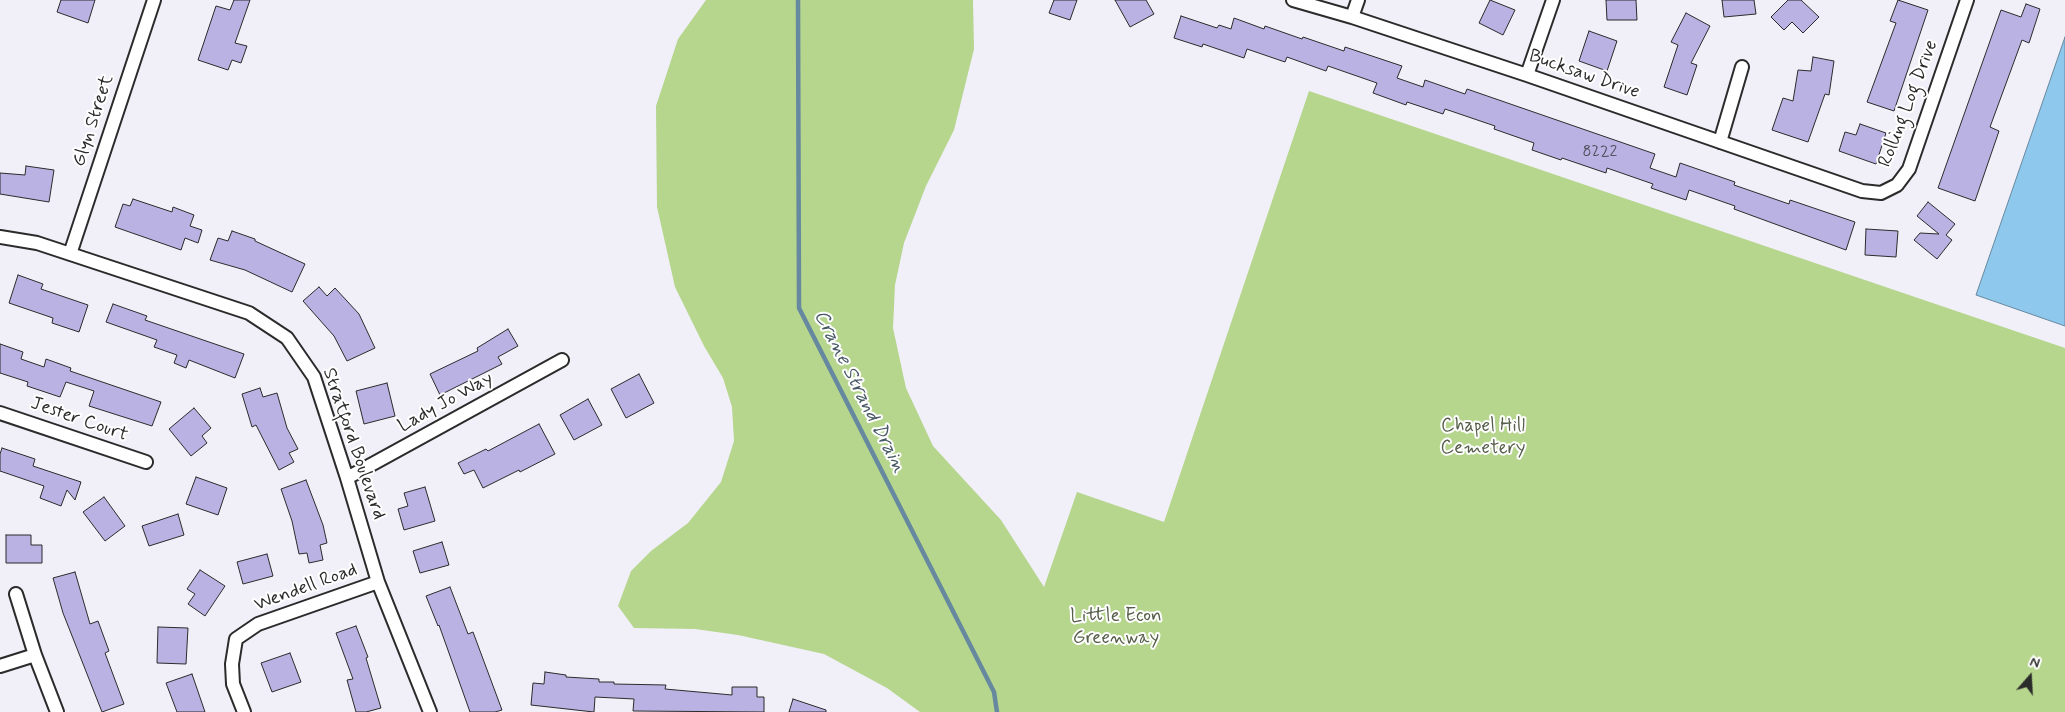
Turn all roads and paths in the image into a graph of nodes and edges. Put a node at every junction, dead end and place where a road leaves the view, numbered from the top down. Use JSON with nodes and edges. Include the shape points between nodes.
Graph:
{"nodes":[{"id":1,"x":154,"y":0,"type":"edge"},
{"id":2,"x":1293,"y":0,"type":"edge"},
{"id":3,"x":1358,"y":0,"type":"edge"},
{"id":4,"x":1553,"y":0,"type":"edge"},
{"id":5,"x":1967,"y":0,"type":"edge"},
{"id":6,"x":1352,"y":17,"type":"junction"},
{"id":7,"x":1742,"y":67,"type":"dead end"},
{"id":8,"x":1527,"y":76,"type":"junction"},
{"id":9,"x":1720,"y":142,"type":"junction"},
{"id":10,"x":1862,"y":191,"type":"joint"},
{"id":11,"x":0,"y":237,"type":"edge"},
{"id":12,"x":70,"y":254,"type":"junction"},
{"id":13,"x":562,"y":360,"type":"dead end"},
{"id":14,"x":0,"y":413,"type":"edge"},
{"id":15,"x":146,"y":462,"type":"dead end"},
{"id":16,"x":348,"y":478,"type":"junction"},
{"id":17,"x":378,"y":582,"type":"junction"},
{"id":18,"x":16,"y":594,"type":"dead end"},
{"id":19,"x":35,"y":655,"type":"junction"},
{"id":20,"x":0,"y":666,"type":"edge"},
{"id":21,"x":57,"y":712,"type":"edge"},
{"id":22,"x":244,"y":712,"type":"edge"},
{"id":23,"x":430,"y":712,"type":"edge"}],
"edges":[{"from":1,"to":12,"type":"street","name":"Glyn Street"},
{"from":2,"to":6,"type":"street","name":"Bucksaw Drive"},
{"from":3,"to":6,"type":"street"},
{"from":4,"to":8,"type":"street"},
{"from":5,"to":10,"type":"street","name":"Rolling Log Drive","via":[[1909,169],[1897,185],[1881,193]]},
{"from":6,"to":8,"type":"street","name":"Bucksaw Drive"},
{"from":7,"to":9,"type":"street"},
{"from":8,"to":9,"type":"street","name":"Bucksaw Drive"},
{"from":9,"to":10,"type":"street","name":"Bucksaw Drive"},
{"from":11,"to":12,"type":"street","name":"Stratford Boulevard"},
{"from":12,"to":16,"type":"street","name":"Stratford Boulevard","via":[[249,313],[287,338],[314,377]]},
{"from":13,"to":16,"type":"street","name":"Lady Jo Way"},
{"from":14,"to":15,"type":"street","name":"Jester Court"},
{"from":16,"to":17,"type":"street","name":"Stratford Boulevard"},
{"from":17,"to":22,"type":"street","name":"Wendell Road","via":[[258,624],[236,639],[233,684]]},
{"from":17,"to":23,"type":"street","name":"Stratford Boulevard"},
{"from":18,"to":19,"type":"street"},
{"from":19,"to":20,"type":"street"},
{"from":19,"to":21,"type":"street"}]}
